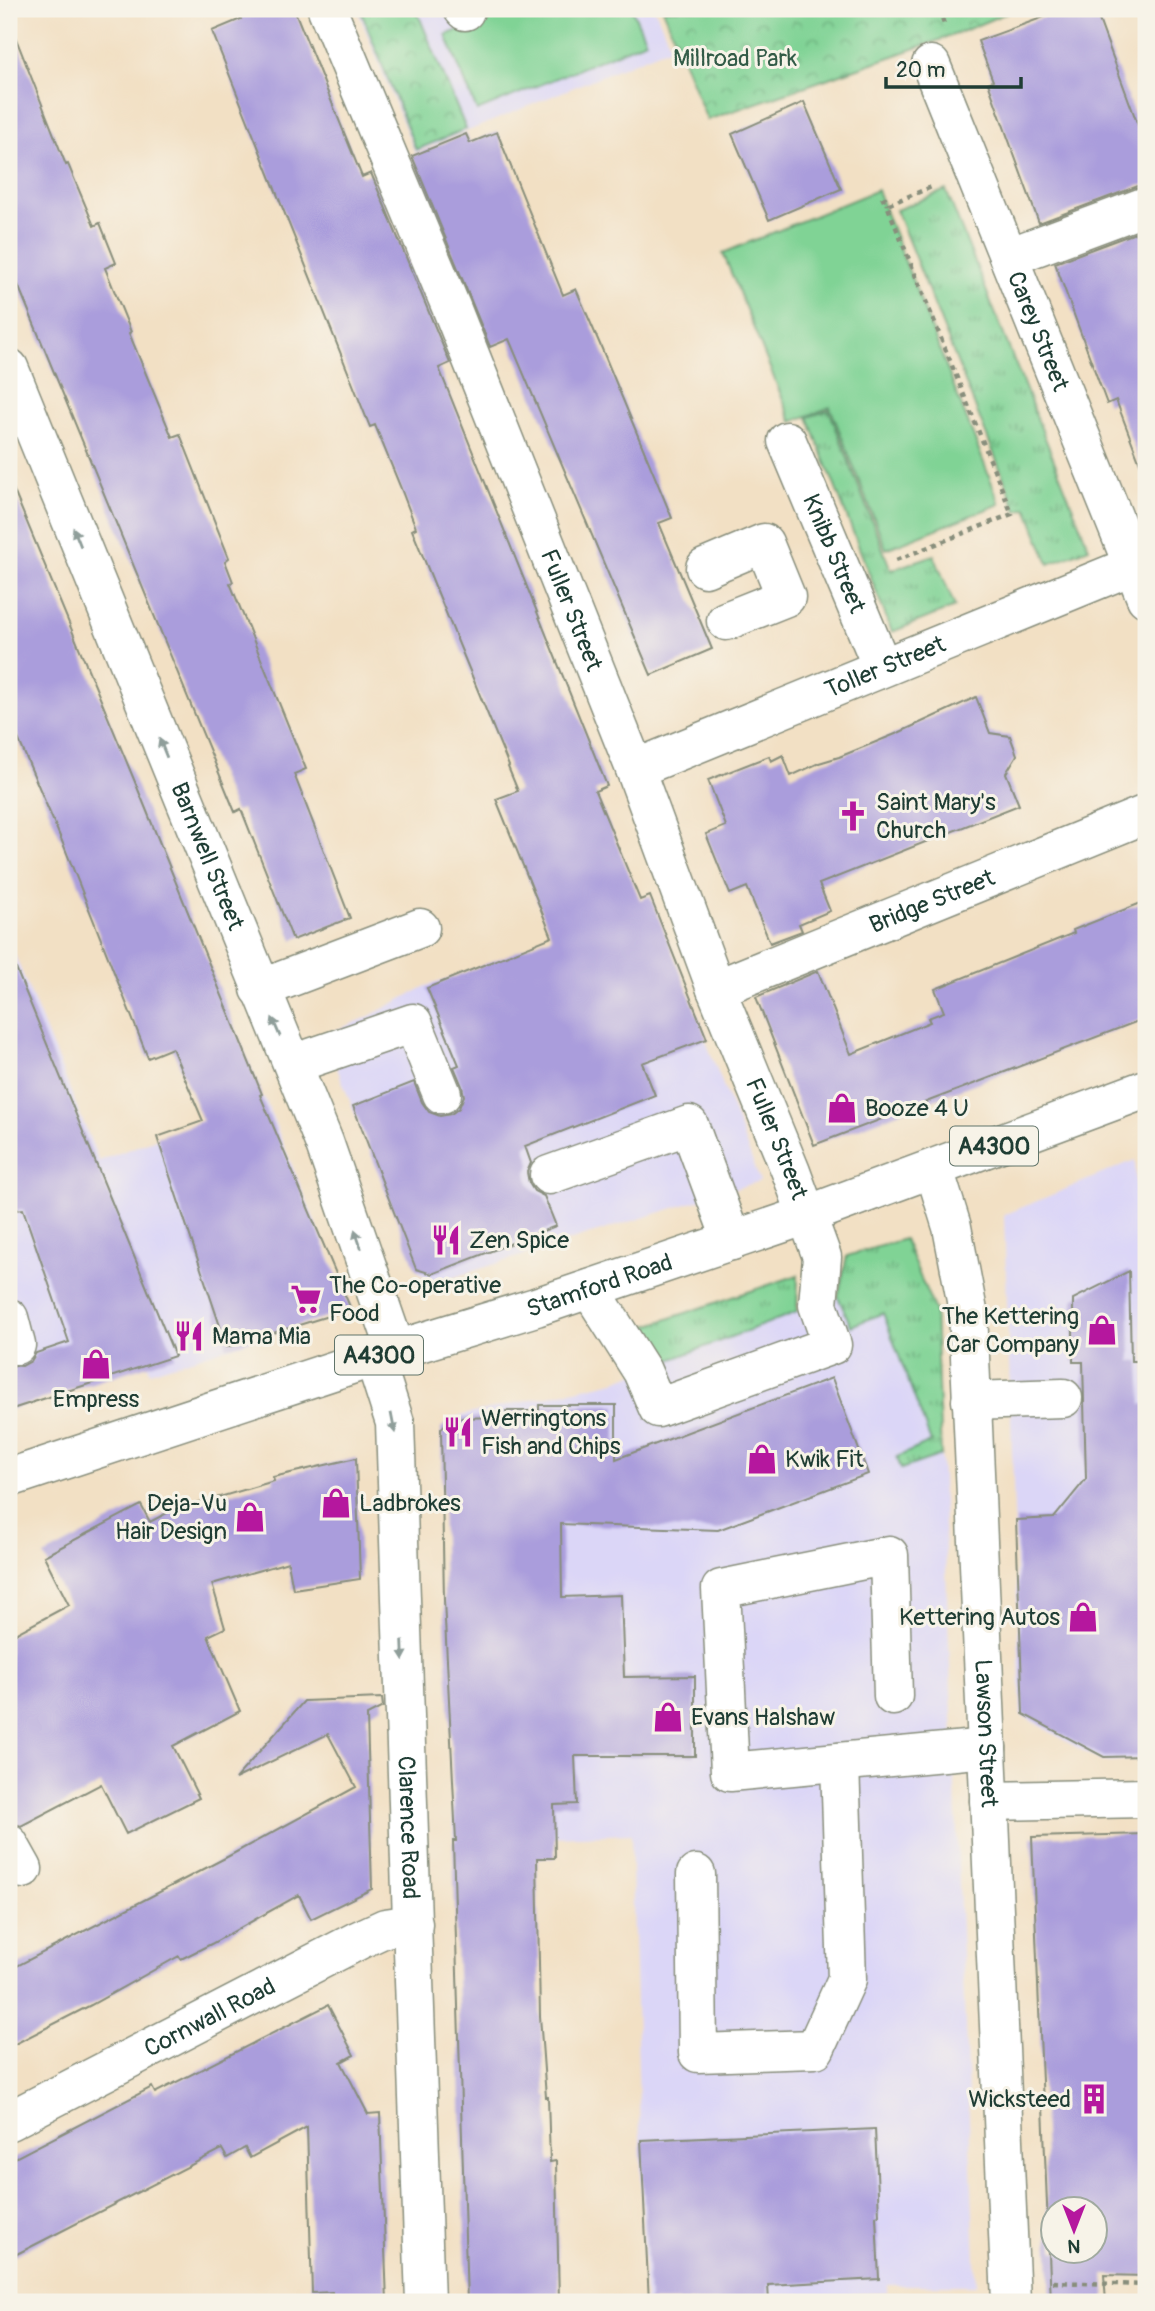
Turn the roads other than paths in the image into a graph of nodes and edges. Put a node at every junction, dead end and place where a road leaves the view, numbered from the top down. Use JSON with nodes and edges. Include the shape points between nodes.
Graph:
{"nodes":[{"id":1,"x":327,"y":9,"type":"edge"},
{"id":2,"x":931,"y":65,"type":"dead end"},
{"id":3,"x":1146,"y":206,"type":"edge"},
{"id":4,"x":1009,"y":257,"type":"junction"},
{"id":5,"x":9,"y":368,"type":"edge"},
{"id":6,"x":787,"y":441,"type":"dead end"},
{"id":7,"x":833,"y":551,"type":"junction"},
{"id":8,"x":705,"y":568,"type":"dead end"},
{"id":9,"x":777,"y":573,"type":"junction"},
{"id":10,"x":1140,"y":582,"type":"edge"},
{"id":11,"x":726,"y":621,"type":"dead end"},
{"id":12,"x":882,"y":667,"type":"junction"},
{"id":13,"x":635,"y":769,"type":"junction"},
{"id":14,"x":1146,"y":814,"type":"edge"},
{"id":15,"x":420,"y":928,"type":"dead end"},
{"id":16,"x":260,"y":989,"type":"junction"},
{"id":17,"x":716,"y":989,"type":"junction"},
{"id":18,"x":293,"y":1064,"type":"junction"},
{"id":19,"x":1146,"y":1089,"type":"edge"},
{"id":20,"x":442,"y":1094,"type":"dead end"},
{"id":21,"x":934,"y":1170,"type":"junction"},
{"id":22,"x":549,"y":1175,"type":"dead end"},
{"id":23,"x":807,"y":1215,"type":"junction"},
{"id":24,"x":732,"y":1241,"type":"junction"},
{"id":25,"x":590,"y":1289,"type":"junction"},
{"id":26,"x":385,"y":1354,"type":"junction"},
{"id":27,"x":1063,"y":1398,"type":"dead end"},
{"id":28,"x":971,"y":1401,"type":"junction"},
{"id":29,"x":9,"y":1478,"type":"edge"},
{"id":30,"x":893,"y":1696,"type":"dead end"},
{"id":31,"x":987,"y":1748,"type":"junction"},
{"id":32,"x":840,"y":1762,"type":"junction"},
{"id":33,"x":1146,"y":1798,"type":"edge"},
{"id":34,"x":989,"y":1801,"type":"junction"},
{"id":35,"x":696,"y":1874,"type":"dead end"},
{"id":36,"x":413,"y":1924,"type":"junction"},
{"id":37,"x":9,"y":2121,"type":"edge"},
{"id":38,"x":1011,"y":2292,"type":"edge"},
{"id":39,"x":425,"y":2302,"type":"edge"}],
"edges":[{"from":1,"to":13,"type":"street","name":"Fuller Street"},
{"from":2,"to":4,"type":"street","name":"Carey Street"},
{"from":3,"to":4,"type":"street"},
{"from":4,"to":10,"type":"street","name":"Carey Street"},
{"from":16,"to":5,"type":"street","name":"Barnwell Street","one_way":true},
{"from":6,"to":7,"type":"street","name":"Knibb Street"},
{"from":7,"to":9,"type":"street"},
{"from":7,"to":12,"type":"street","name":"Knibb Street"},
{"from":8,"to":9,"type":"street","via":[[764,543]]},
{"from":9,"to":11,"type":"street","via":[[786,597]]},
{"from":10,"to":12,"type":"street","name":"Toller Street"},
{"from":12,"to":13,"type":"street","name":"Toller Street"},
{"from":13,"to":17,"type":"street","name":"Fuller Street"},
{"from":14,"to":17,"type":"street","name":"Bridge Street"},
{"from":15,"to":16,"type":"street"},
{"from":18,"to":16,"type":"street","name":"Barnwell Street","one_way":true},
{"from":17,"to":23,"type":"street","name":"Fuller Street"},
{"from":18,"to":20,"type":"street","via":[[413,1023]]},
{"from":26,"to":18,"type":"street","name":"Barnwell Street","one_way":true,"via":[[324,1142]]},
{"from":19,"to":21,"type":"street","name":"Stamford Road","number":"A4300"},
{"from":21,"to":23,"type":"street","name":"Stamford Road","number":"A4300"},
{"from":21,"to":28,"type":"street","name":"Lawson Street","via":[[952,1227],[968,1311]]},
{"from":22,"to":24,"type":"street","via":[[689,1125]]},
{"from":23,"to":24,"type":"street","name":"Stamford Road","number":"A4300"},
{"from":23,"to":25,"type":"street","name":"Fuller Street","via":[[822,1257],[818,1305],[832,1345],[658,1408],[642,1371]]},
{"from":24,"to":25,"type":"street","name":"Stamford Road","number":"A4300"},
{"from":25,"to":26,"type":"street","name":"Stamford Road","number":"A4300"},
{"from":26,"to":29,"type":"street","name":"Stamford Road","number":"A4300"},
{"from":26,"to":36,"type":"street","name":"Clarence Road","one_way":true,"via":[[395,1423]]},
{"from":27,"to":28,"type":"street"},
{"from":28,"to":31,"type":"street","name":"Lawson Street"},
{"from":30,"to":32,"type":"street","via":[[889,1555],[722,1589],[730,1772]]},
{"from":31,"to":32,"type":"street"},
{"from":31,"to":34,"type":"street","name":"Lawson Street"},
{"from":32,"to":35,"type":"street","via":[[846,1979],[815,2049],[698,2053]]},
{"from":33,"to":34,"type":"street"},
{"from":34,"to":38,"type":"street","name":"Lawson Street"},
{"from":36,"to":37,"type":"street","name":"Cornwall Road","via":[[386,1928],[359,1940]]},
{"from":36,"to":39,"type":"street","name":"Clarence Road"}]}
